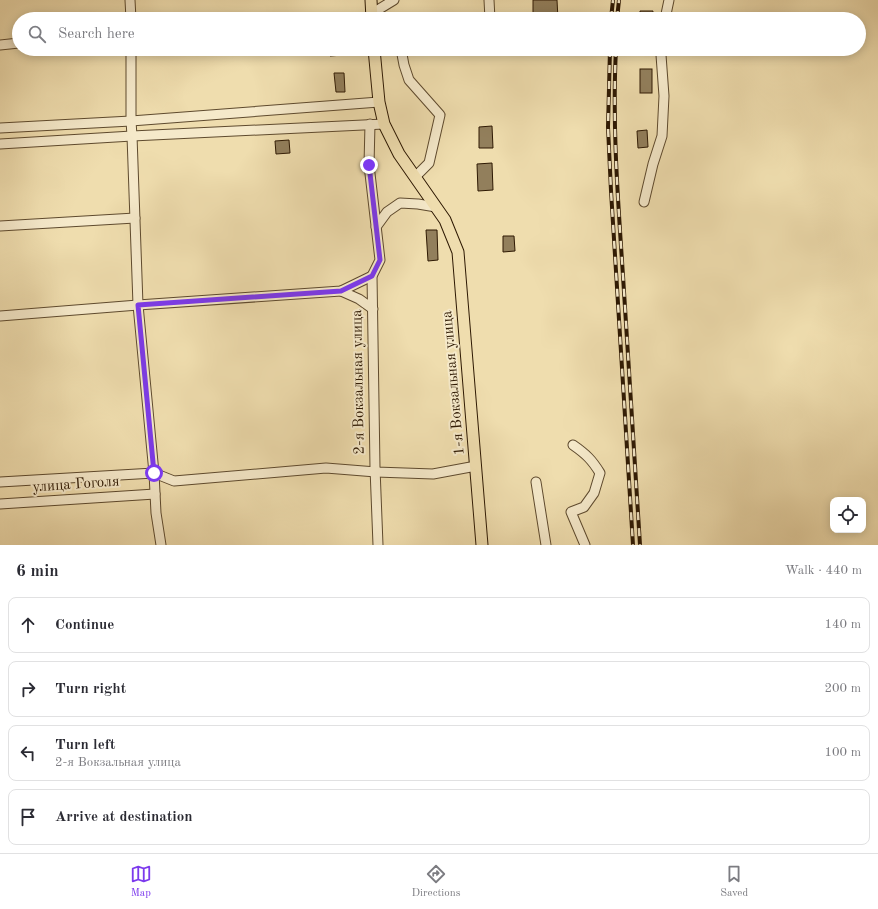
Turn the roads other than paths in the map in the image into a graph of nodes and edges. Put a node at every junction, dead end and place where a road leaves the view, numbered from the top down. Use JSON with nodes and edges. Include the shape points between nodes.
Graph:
{"nodes":[{"id":1,"x":130,"y":0,"type":"edge"},
{"id":2,"x":371,"y":0,"type":"edge"},
{"id":3,"x":394,"y":0,"type":"edge"},
{"id":4,"x":489,"y":0,"type":"edge"},
{"id":5,"x":669,"y":0,"type":"edge"},
{"id":6,"x":130,"y":12,"type":"edge"},
{"id":7,"x":372,"y":12,"type":"edge"},
{"id":8,"x":378,"y":12,"type":"edge"},
{"id":9,"x":490,"y":12,"type":"edge"},
{"id":10,"x":666,"y":12,"type":"edge"},
{"id":11,"x":12,"y":44,"type":"edge"},
{"id":12,"x":0,"y":45,"type":"edge"},
{"id":13,"x":131,"y":56,"type":"edge"},
{"id":14,"x":375,"y":56,"type":"edge"},
{"id":15,"x":402,"y":56,"type":"edge"},
{"id":16,"x":661,"y":56,"type":"edge"},
{"id":17,"x":379,"y":102,"type":"junction"},
{"id":18,"x":131,"y":121,"type":"junction"},
{"id":19,"x":370,"y":124,"type":"junction"},
{"id":20,"x":384,"y":124,"type":"junction"},
{"id":21,"x":0,"y":128,"type":"edge"},
{"id":22,"x":132,"y":136,"type":"junction"},
{"id":23,"x":0,"y":144,"type":"edge"},
{"id":24,"x":415,"y":177,"type":"junction"},
{"id":25,"x":644,"y":202,"type":"dead end"},
{"id":26,"x":436,"y":207,"type":"junction"},
{"id":27,"x":135,"y":218,"type":"junction"},
{"id":28,"x":0,"y":226,"type":"edge"},
{"id":29,"x":376,"y":227,"type":"junction"},
{"id":30,"x":372,"y":276,"type":"junction"},
{"id":31,"x":341,"y":291,"type":"junction"},
{"id":32,"x":138,"y":305,"type":"junction"},
{"id":33,"x":373,"y":308,"type":"junction"},
{"id":34,"x":0,"y":316,"type":"edge"},
{"id":35,"x":573,"y":445,"type":"dead end"},
{"id":36,"x":476,"y":466,"type":"junction"},
{"id":37,"x":376,"y":472,"type":"junction"},
{"id":38,"x":154,"y":473,"type":"junction"},
{"id":39,"x":0,"y":482,"type":"edge"},
{"id":40,"x":536,"y":482,"type":"dead end"},
{"id":41,"x":155,"y":494,"type":"junction"},
{"id":42,"x":0,"y":504,"type":"edge"},
{"id":43,"x":161,"y":545,"type":"edge"},
{"id":44,"x":378,"y":545,"type":"edge"},
{"id":45,"x":482,"y":545,"type":"edge"},
{"id":46,"x":546,"y":545,"type":"edge"},
{"id":47,"x":585,"y":545,"type":"edge"}],
"edges":[{"from":1,"to":6,"type":"street"},
{"from":2,"to":7,"type":"main road"},
{"from":3,"to":8,"type":"street"},
{"from":4,"to":9,"type":"street"},
{"from":5,"to":10,"type":"street"},
{"from":11,"to":12,"type":"street"},
{"from":13,"to":18,"type":"street"},
{"from":14,"to":17,"type":"main road"},
{"from":15,"to":24,"type":"street","via":[[409,80],[440,115],[429,163]]},
{"from":16,"to":25,"type":"street","via":[[664,96],[662,136]]},
{"from":17,"to":18,"type":"street"},
{"from":17,"to":20,"type":"main road","name":"1-я Вокзальная улица"},
{"from":18,"to":21,"type":"street"},
{"from":18,"to":22,"type":"street"},
{"from":19,"to":20,"type":"street"},
{"from":19,"to":22,"type":"street"},
{"from":19,"to":29,"type":"street","name":"2-я Вокзальная улица","via":[[369,165]]},
{"from":20,"to":24,"type":"main road","name":"1-я Вокзальная улица","via":[[399,154]]},
{"from":22,"to":23,"type":"street"},
{"from":22,"to":27,"type":"street"},
{"from":24,"to":26,"type":"main road","name":"1-я Вокзальная улица"},
{"from":26,"to":29,"type":"street","via":[[400,203],[387,212]]},
{"from":26,"to":36,"type":"main road","name":"1-я Вокзальная улица","via":[[445,220],[458,252]]},
{"from":27,"to":28,"type":"street"},
{"from":27,"to":32,"type":"street"},
{"from":29,"to":30,"type":"street","name":"2-я Вокзальная улица","via":[[380,260]]},
{"from":30,"to":31,"type":"street"},
{"from":30,"to":33,"type":"street","name":"2-я Вокзальная улица"},
{"from":31,"to":32,"type":"street"},
{"from":31,"to":33,"type":"street"},
{"from":32,"to":34,"type":"street"},
{"from":32,"to":38,"type":"street"},
{"from":33,"to":37,"type":"street","name":"2-я Вокзальная улица"},
{"from":35,"to":47,"type":"street","via":[[584,452],[600,473],[594,493],[584,507],[571,512]]},
{"from":36,"to":37,"type":"street","via":[[433,474]]},
{"from":36,"to":45,"type":"main road","name":"1-я Вокзальная улица"},
{"from":37,"to":38,"type":"street","via":[[326,468],[174,481]]},
{"from":37,"to":44,"type":"street","name":"2-я Вокзальная улица"},
{"from":38,"to":39,"type":"street"},
{"from":38,"to":41,"type":"street"},
{"from":40,"to":46,"type":"street"},
{"from":41,"to":42,"type":"street","name":"улица Гоголя"},
{"from":41,"to":43,"type":"street"}]}
